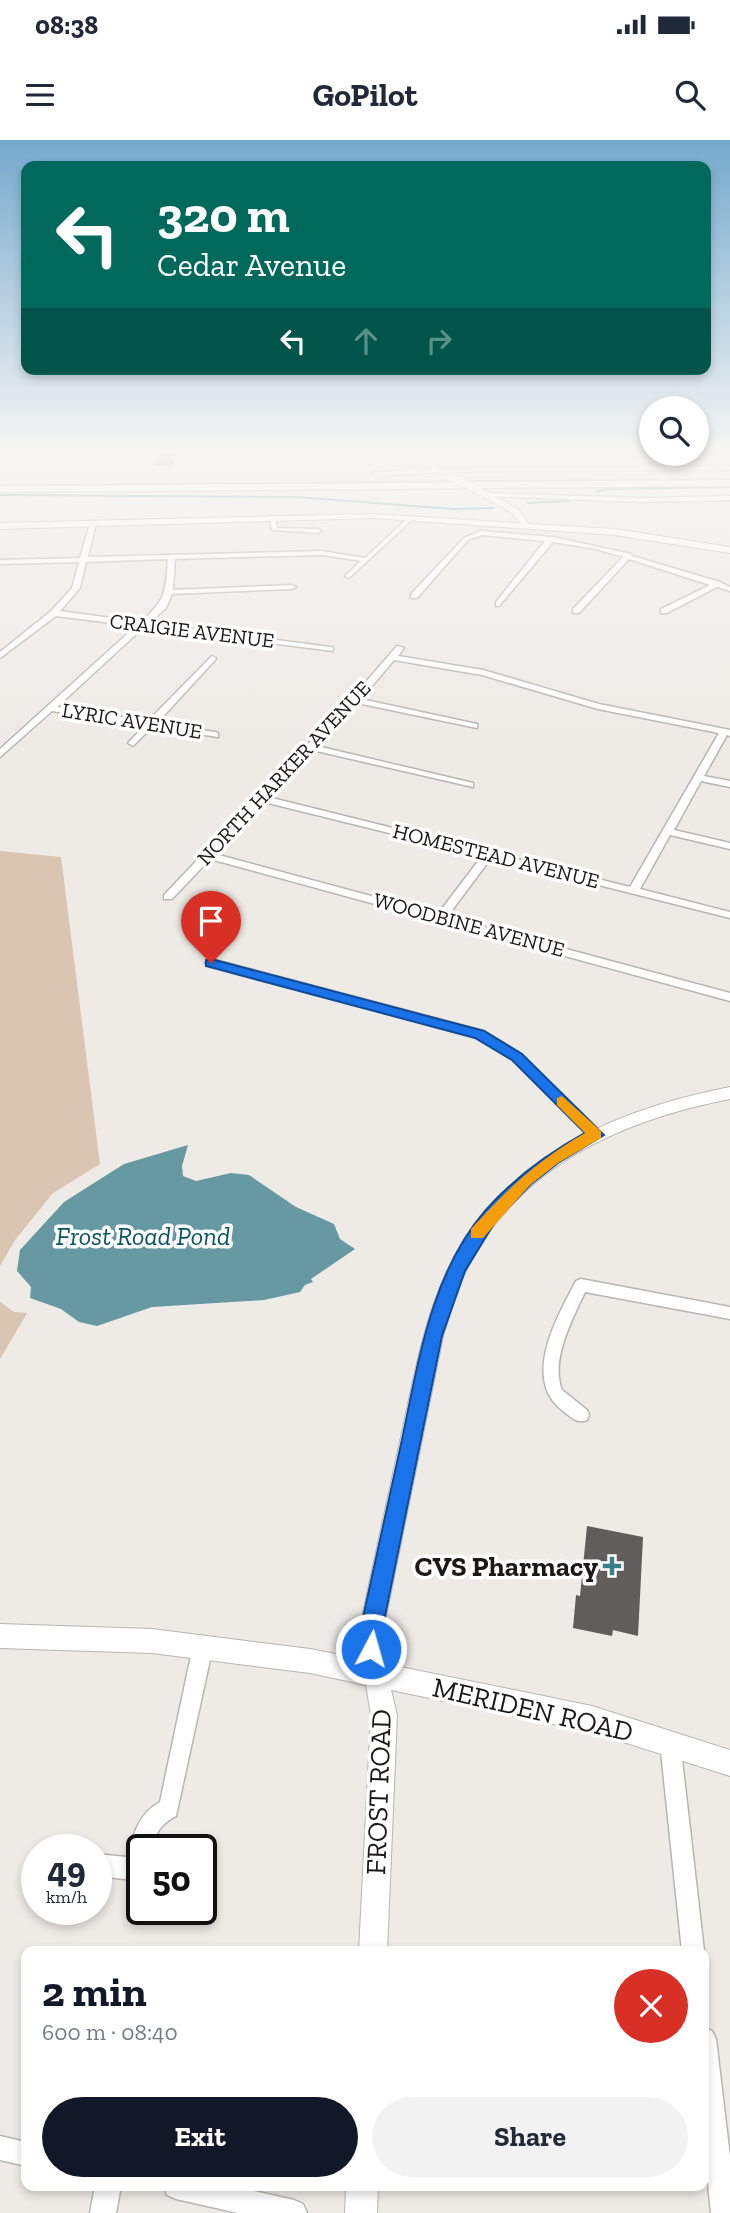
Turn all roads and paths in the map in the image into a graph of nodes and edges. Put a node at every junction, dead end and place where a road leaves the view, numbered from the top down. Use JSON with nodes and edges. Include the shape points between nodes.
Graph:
{"nodes":[{"id":1,"x":87,"y":546,"type":"edge"},
{"id":2,"x":382,"y":546,"type":"edge"},
{"id":3,"x":463,"y":546,"type":"edge"},
{"id":4,"x":544,"y":546,"type":"edge"},
{"id":5,"x":585,"y":546,"type":"edge"},
{"id":6,"x":707,"y":546,"type":"edge"},
{"id":7,"x":730,"y":550,"type":"edge"},
{"id":8,"x":629,"y":555,"type":"junction"},
{"id":9,"x":172,"y":558,"type":"junction"},
{"id":10,"x":84,"y":560,"type":"junction"},
{"id":11,"x":366,"y":561,"type":"junction"},
{"id":12,"x":0,"y":562,"type":"edge"},
{"id":13,"x":349,"y":576,"type":"dead end"},
{"id":14,"x":718,"y":584,"type":"junction"},
{"id":15,"x":292,"y":587,"type":"dead end"},
{"id":16,"x":730,"y":589,"type":"edge"},
{"id":17,"x":169,"y":592,"type":"junction"},
{"id":18,"x":414,"y":596,"type":"dead end"},
{"id":19,"x":499,"y":604,"type":"dead end"},
{"id":20,"x":576,"y":611,"type":"dead end"},
{"id":21,"x":664,"y":611,"type":"dead end"},
{"id":22,"x":54,"y":613,"type":"junction"},
{"id":23,"x":144,"y":625,"type":"junction"},
{"id":24,"x":400,"y":648,"type":"dead end"},
{"id":25,"x":330,"y":649,"type":"dead end"},
{"id":26,"x":1,"y":653,"type":"edge"},
{"id":27,"x":392,"y":657,"type":"junction"},
{"id":28,"x":212,"y":658,"type":"dead end"},
{"id":29,"x":355,"y":699,"type":"junction"},
{"id":30,"x":598,"y":706,"type":"junction"},
{"id":31,"x":50,"y":708,"type":"junction"},
{"id":32,"x":589,"y":718,"type":"dead end"},
{"id":33,"x":148,"y":725,"type":"junction"},
{"id":34,"x":474,"y":726,"type":"dead end"},
{"id":35,"x":727,"y":732,"type":"edge"},
{"id":36,"x":215,"y":735,"type":"dead end"},
{"id":37,"x":133,"y":743,"type":"dead end"},
{"id":38,"x":310,"y":747,"type":"junction"},
{"id":39,"x":0,"y":754,"type":"edge"},
{"id":40,"x":697,"y":777,"type":"junction"},
{"id":41,"x":470,"y":785,"type":"dead end"},
{"id":42,"x":730,"y":785,"type":"edge"},
{"id":43,"x":261,"y":798,"type":"junction"},
{"id":44,"x":667,"y":831,"type":"junction"},
{"id":45,"x":730,"y":846,"type":"edge"},
{"id":46,"x":208,"y":855,"type":"junction"},
{"id":47,"x":488,"y":855,"type":"junction"},
{"id":48,"x":634,"y":890,"type":"junction"},
{"id":49,"x":168,"y":897,"type":"dead end"},
{"id":50,"x":730,"y":915,"type":"edge"},
{"id":51,"x":441,"y":917,"type":"junction"},
{"id":52,"x":211,"y":963,"type":"dead end"},
{"id":53,"x":730,"y":997,"type":"edge"},
{"id":54,"x":730,"y":1093,"type":"edge"},
{"id":55,"x":596,"y":1135,"type":"junction"},
{"id":56,"x":730,"y":1313,"type":"edge"},
{"id":57,"x":581,"y":1415,"type":"dead end"},
{"id":58,"x":0,"y":1636,"type":"edge"},
{"id":59,"x":203,"y":1646,"type":"junction"},
{"id":60,"x":377,"y":1675,"type":"junction"},
{"id":61,"x":670,"y":1742,"type":"junction"},
{"id":62,"x":730,"y":1763,"type":"edge"},
{"id":63,"x":112,"y":1867,"type":"edge"},
{"id":64,"x":373,"y":1946,"type":"edge"},
{"id":65,"x":692,"y":1946,"type":"edge"},
{"id":66,"x":709,"y":2082,"type":"edge"},
{"id":67,"x":0,"y":2148,"type":"edge"},
{"id":68,"x":21,"y":2153,"type":"edge"},
{"id":69,"x":107,"y":2191,"type":"edge"},
{"id":70,"x":198,"y":2191,"type":"edge"},
{"id":71,"x":362,"y":2191,"type":"edge"},
{"id":72,"x":103,"y":2213,"type":"edge"},
{"id":73,"x":294,"y":2213,"type":"edge"},
{"id":74,"x":361,"y":2213,"type":"edge"},
{"id":75,"x":724,"y":2213,"type":"edge"}],
"edges":[{"from":1,"to":10,"type":"street"},
{"from":2,"to":11,"type":"street"},
{"from":3,"to":18,"type":"street"},
{"from":4,"to":19,"type":"street"},
{"from":5,"to":8,"type":"street"},
{"from":6,"to":7,"type":"main road"},
{"from":8,"to":14,"type":"street"},
{"from":8,"to":20,"type":"street"},
{"from":9,"to":10,"type":"street"},
{"from":9,"to":11,"type":"street","via":[[322,553]]},
{"from":9,"to":17,"type":"street"},
{"from":10,"to":12,"type":"street"},
{"from":10,"to":22,"type":"street","via":[[76,588]]},
{"from":11,"to":13,"type":"street"},
{"from":14,"to":16,"type":"street"},
{"from":14,"to":21,"type":"street"},
{"from":15,"to":17,"type":"street"},
{"from":17,"to":23,"type":"street","via":[[163,606]]},
{"from":22,"to":23,"type":"street","name":"CRAIGIE AVENUE"},
{"from":22,"to":26,"type":"street"},
{"from":23,"to":25,"type":"street","name":"CRAIGIE AVENUE"},
{"from":23,"to":31,"type":"street"},
{"from":24,"to":27,"type":"street","name":"NORTH HARKER AVENUE"},
{"from":27,"to":29,"type":"street","name":"NORTH HARKER AVENUE"},
{"from":27,"to":30,"type":"street","via":[[490,675]]},
{"from":28,"to":33,"type":"street"},
{"from":29,"to":34,"type":"street"},
{"from":29,"to":38,"type":"street","name":"NORTH HARKER AVENUE"},
{"from":30,"to":32,"type":"street"},
{"from":30,"to":35,"type":"street"},
{"from":31,"to":33,"type":"street","name":"LYRIC AVENUE"},
{"from":31,"to":39,"type":"street"},
{"from":33,"to":36,"type":"street","name":"LYRIC AVENUE"},
{"from":33,"to":37,"type":"street"},
{"from":35,"to":40,"type":"street"},
{"from":38,"to":41,"type":"street"},
{"from":38,"to":43,"type":"street","name":"NORTH HARKER AVENUE"},
{"from":40,"to":42,"type":"street"},
{"from":40,"to":44,"type":"street"},
{"from":43,"to":46,"type":"street","name":"NORTH HARKER AVENUE"},
{"from":43,"to":47,"type":"street","name":"HOMESTEAD AVENUE"},
{"from":44,"to":45,"type":"street"},
{"from":44,"to":48,"type":"street"},
{"from":46,"to":49,"type":"street","name":"NORTH HARKER AVENUE"},
{"from":46,"to":51,"type":"street","name":"WOODBINE AVENUE"},
{"from":47,"to":48,"type":"street","name":"HOMESTEAD AVENUE"},
{"from":47,"to":51,"type":"street"},
{"from":48,"to":50,"type":"street","name":"HOMESTEAD AVENUE"},
{"from":51,"to":53,"type":"street","name":"WOODBINE AVENUE"},
{"from":52,"to":55,"type":"street","via":[[480,1034],[517,1057]]},
{"from":54,"to":55,"type":"main road","name":"FROST ROAD","via":[[664,1107]]},
{"from":55,"to":60,"type":"main road","name":"FROST ROAD","via":[[553,1159],[497,1209],[467,1250],[443,1303],[371,1631]]},
{"from":56,"to":57,"type":"street","via":[[581,1285],[565,1319],[550,1371],[555,1393]]},
{"from":58,"to":59,"type":"main road","name":"MERIDEN ROAD"},
{"from":59,"to":60,"type":"main road","name":"MERIDEN ROAD"},
{"from":59,"to":63,"type":"street","via":[[169,1809],[148,1823],[135,1869]]},
{"from":60,"to":61,"type":"main road","name":"MERIDEN ROAD","via":[[579,1717]]},
{"from":60,"to":64,"type":"main road","name":"FROST ROAD","via":[[384,1715]]},
{"from":61,"to":62,"type":"main road","name":"MERIDEN ROAD"},
{"from":61,"to":65,"type":"street"},
{"from":66,"to":75,"type":"street"},
{"from":67,"to":68,"type":"street"},
{"from":69,"to":72,"type":"street"},
{"from":70,"to":73,"type":"street"},
{"from":71,"to":74,"type":"main road"}]}
